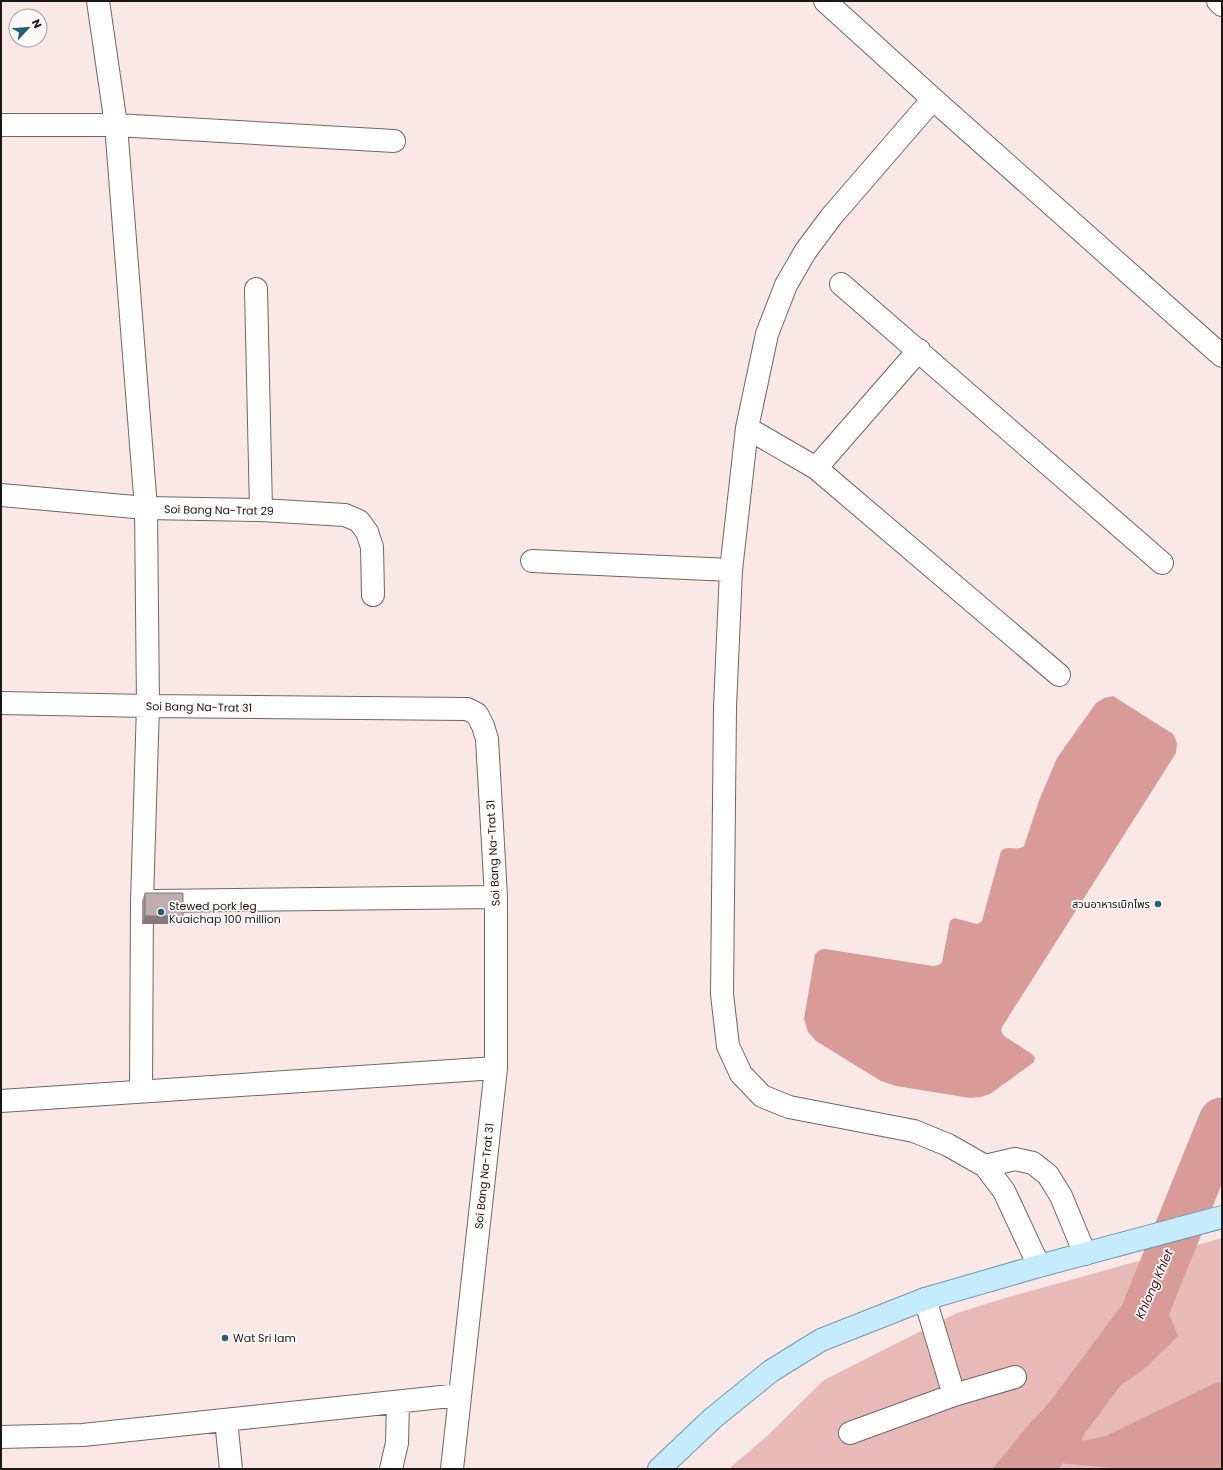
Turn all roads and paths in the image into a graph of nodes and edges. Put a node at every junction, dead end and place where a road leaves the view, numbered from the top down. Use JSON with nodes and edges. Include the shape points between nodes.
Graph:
{"nodes":[{"id":1,"x":98,"y":1,"type":"edge"},
{"id":2,"x":825,"y":1,"type":"edge"},
{"id":3,"x":1218,"y":1,"type":"edge"},
{"id":4,"x":1222,"y":5,"type":"edge"},
{"id":5,"x":933,"y":99,"type":"junction"},
{"id":6,"x":1,"y":125,"type":"edge"},
{"id":7,"x":116,"y":125,"type":"junction"},
{"id":8,"x":394,"y":141,"type":"dead end"},
{"id":9,"x":841,"y":284,"type":"dead end"},
{"id":10,"x":256,"y":289,"type":"dead end"},
{"id":11,"x":919,"y":350,"type":"junction"},
{"id":12,"x":1222,"y":356,"type":"edge"},
{"id":13,"x":747,"y":428,"type":"junction"},
{"id":14,"x":816,"y":468,"type":"junction"},
{"id":15,"x":1,"y":495,"type":"edge"},
{"id":16,"x":146,"y":508,"type":"junction"},
{"id":17,"x":262,"y":510,"type":"junction"},
{"id":18,"x":532,"y":561,"type":"dead end"},
{"id":19,"x":1162,"y":563,"type":"dead end"},
{"id":20,"x":731,"y":570,"type":"junction"},
{"id":21,"x":373,"y":595,"type":"dead end"},
{"id":22,"x":1059,"y":675,"type":"dead end"},
{"id":23,"x":1,"y":703,"type":"edge"},
{"id":24,"x":148,"y":706,"type":"junction"},
{"id":25,"x":496,"y":897,"type":"junction"},
{"id":26,"x":142,"y":901,"type":"junction"},
{"id":27,"x":496,"y":1068,"type":"junction"},
{"id":28,"x":141,"y":1091,"type":"junction"},
{"id":29,"x":1,"y":1101,"type":"edge"},
{"id":30,"x":985,"y":1166,"type":"junction"},
{"id":31,"x":1222,"y":1217,"type":"edge"},
{"id":32,"x":1085,"y":1254,"type":"junction"},
{"id":33,"x":1040,"y":1266,"type":"junction"},
{"id":34,"x":925,"y":1299,"type":"junction"},
{"id":35,"x":1015,"y":1377,"type":"dead end"},
{"id":36,"x":460,"y":1395,"type":"junction"},
{"id":37,"x":954,"y":1395,"type":"junction"},
{"id":38,"x":398,"y":1402,"type":"junction"},
{"id":39,"x":226,"y":1420,"type":"junction"},
{"id":40,"x":850,"y":1433,"type":"dead end"},
{"id":41,"x":1,"y":1438,"type":"edge"},
{"id":42,"x":230,"y":1469,"type":"edge"},
{"id":43,"x":391,"y":1469,"type":"edge"},
{"id":44,"x":452,"y":1469,"type":"edge"},
{"id":45,"x":659,"y":1469,"type":"edge"}],
"edges":[{"from":1,"to":7,"type":"street"},
{"from":2,"to":5,"type":"street"},
{"from":3,"to":4,"type":"street"},
{"from":5,"to":12,"type":"street"},
{"from":5,"to":13,"type":"street","via":[[832,217],[805,252],[786,285],[767,334]]},
{"from":6,"to":7,"type":"street"},
{"from":7,"to":8,"type":"street"},
{"from":7,"to":16,"type":"street"},
{"from":9,"to":11,"type":"street"},
{"from":10,"to":17,"type":"street"},
{"from":11,"to":14,"type":"street"},
{"from":11,"to":19,"type":"street"},
{"from":13,"to":14,"type":"street"},
{"from":13,"to":20,"type":"street"},
{"from":14,"to":22,"type":"street"},
{"from":15,"to":16,"type":"street","name":"Soi Bang Na-Trat 29"},
{"from":16,"to":17,"type":"street","name":"Soi Bang Na-Trat 29"},
{"from":16,"to":24,"type":"street"},
{"from":17,"to":21,"type":"street","name":"Soi Bang Na-Trat 29","via":[[345,515],[359,521],[367,532],[372,547]]},
{"from":18,"to":20,"type":"street"},
{"from":20,"to":30,"type":"street","via":[[725,707],[722,994],[728,1046],[741,1074],[762,1096],[789,1107],[914,1132],[948,1145]]},
{"from":23,"to":24,"type":"street","name":"Soi Bang Na-Trat 31"},
{"from":24,"to":25,"type":"street","name":"Soi Bang Na-Trat 31","via":[[467,709],[477,714],[484,726],[487,739]]},
{"from":24,"to":26,"type":"street"},
{"from":25,"to":26,"type":"street"},
{"from":25,"to":27,"type":"street","name":"Soi Bang Na-Trat 31"},
{"from":26,"to":28,"type":"street"},
{"from":27,"to":28,"type":"street"},
{"from":27,"to":36,"type":"street","name":"Soi Bang Na-Trat 31"},
{"from":28,"to":29,"type":"street"},
{"from":30,"to":32,"type":"street","via":[[1015,1160],[1033,1164],[1048,1175],[1061,1196]]},
{"from":30,"to":33,"type":"street","via":[[1004,1192]]},
{"from":31,"to":32,"type":"main road"},
{"from":32,"to":33,"type":"main road"},
{"from":33,"to":34,"type":"main road"},
{"from":34,"to":37,"type":"street"},
{"from":34,"to":45,"type":"main road","via":[[821,1340],[771,1371],[713,1418]]},
{"from":35,"to":37,"type":"street"},
{"from":36,"to":38,"type":"street"},
{"from":36,"to":44,"type":"street","name":"Soi Bang Na-Trat 31"},
{"from":37,"to":40,"type":"street"},
{"from":38,"to":39,"type":"street"},
{"from":38,"to":43,"type":"street","via":[[396,1443]]},
{"from":39,"to":41,"type":"street","via":[[83,1435]]},
{"from":39,"to":42,"type":"street"}]}
